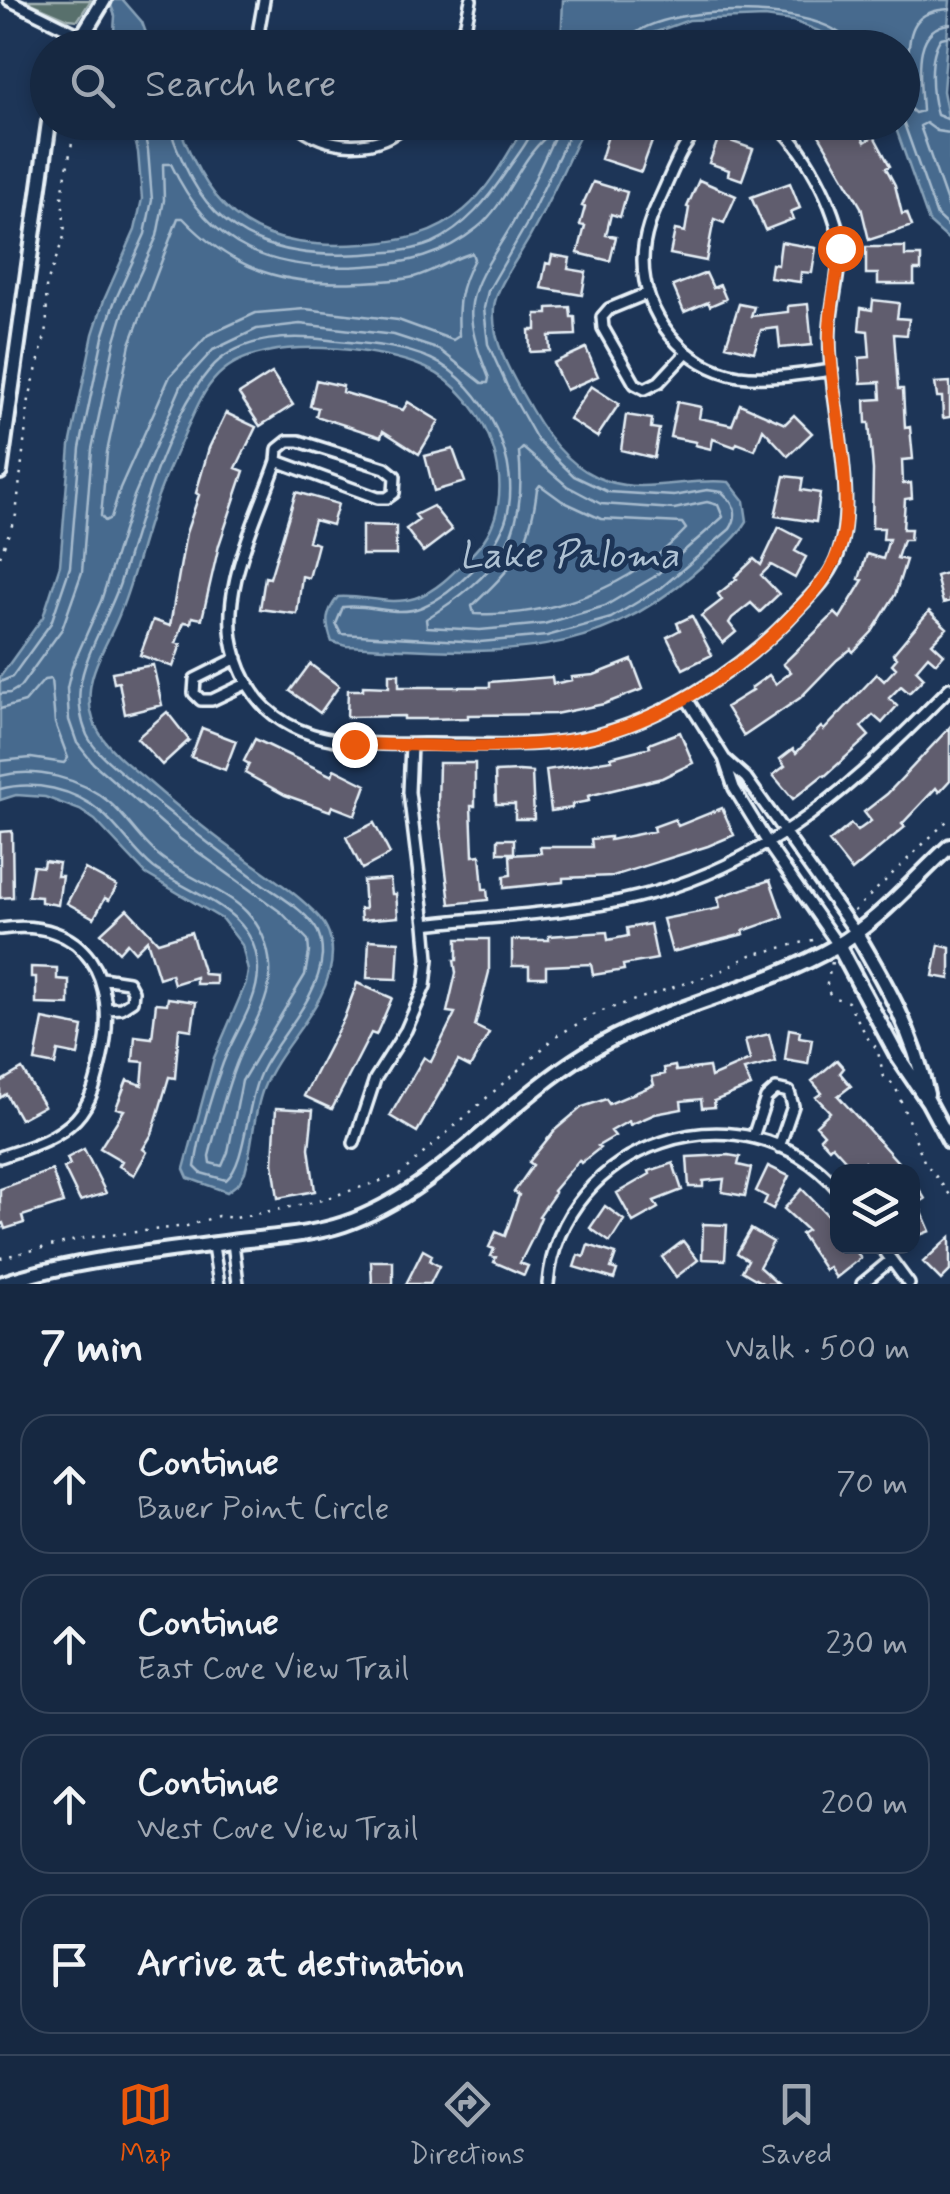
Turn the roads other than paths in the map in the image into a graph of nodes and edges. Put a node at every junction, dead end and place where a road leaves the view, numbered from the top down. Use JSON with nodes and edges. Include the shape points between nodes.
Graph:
{"nodes":[{"id":1,"x":9,"y":0,"type":"edge"},
{"id":2,"x":104,"y":0,"type":"edge"},
{"id":3,"x":264,"y":0,"type":"edge"},
{"id":4,"x":471,"y":0,"type":"edge"},
{"id":5,"x":59,"y":30,"type":"edge"},
{"id":6,"x":85,"y":30,"type":"edge"},
{"id":7,"x":259,"y":30,"type":"edge"},
{"id":8,"x":463,"y":30,"type":"edge"},
{"id":9,"x":46,"y":140,"type":"edge"},
{"id":10,"x":326,"y":140,"type":"edge"},
{"id":11,"x":380,"y":140,"type":"edge"},
{"id":12,"x":690,"y":140,"type":"edge"},
{"id":13,"x":790,"y":140,"type":"edge"},
{"id":14,"x":648,"y":293,"type":"junction"},
{"id":15,"x":687,"y":352,"type":"junction"},
{"id":16,"x":832,"y":370,"type":"junction"},
{"id":17,"x":277,"y":461,"type":"junction"},
{"id":18,"x":0,"y":472,"type":"edge"},
{"id":19,"x":236,"y":658,"type":"junction"},
{"id":20,"x":248,"y":684,"type":"junction"},
{"id":21,"x":950,"y":688,"type":"edge"},
{"id":22,"x":687,"y":699,"type":"junction"},
{"id":23,"x":410,"y":744,"type":"junction"},
{"id":24,"x":724,"y":758,"type":"junction"},
{"id":25,"x":784,"y":834,"type":"junction"},
{"id":26,"x":767,"y":842,"type":"junction"},
{"id":27,"x":950,"y":846,"type":"edge"},
{"id":28,"x":426,"y":924,"type":"junction"},
{"id":29,"x":0,"y":929,"type":"edge"},
{"id":30,"x":856,"y":933,"type":"junction"},
{"id":31,"x":831,"y":943,"type":"junction"},
{"id":32,"x":100,"y":974,"type":"junction"},
{"id":33,"x":108,"y":1010,"type":"junction"},
{"id":34,"x":928,"y":1101,"type":"junction"},
{"id":35,"x":753,"y":1137,"type":"junction"},
{"id":36,"x":950,"y":1142,"type":"edge"},
{"id":37,"x":354,"y":1143,"type":"dead end"},
{"id":38,"x":780,"y":1147,"type":"junction"},
{"id":39,"x":0,"y":1157,"type":"edge"},
{"id":40,"x":830,"y":1182,"type":"edge"},
{"id":41,"x":232,"y":1242,"type":"junction"},
{"id":42,"x":213,"y":1246,"type":"junction"},
{"id":43,"x":887,"y":1254,"type":"edge"},
{"id":44,"x":891,"y":1260,"type":"junction"},
{"id":45,"x":0,"y":1284,"type":"edge"},
{"id":46,"x":219,"y":1284,"type":"edge"},
{"id":47,"x":238,"y":1284,"type":"edge"},
{"id":48,"x":548,"y":1284,"type":"edge"},
{"id":49,"x":862,"y":1284,"type":"edge"},
{"id":50,"x":909,"y":1284,"type":"edge"}],
"edges":[{"from":1,"to":5,"type":"street"},
{"from":2,"to":6,"type":"main road"},
{"from":3,"to":7,"type":"street"},
{"from":4,"to":8,"type":"street"},
{"from":9,"to":18,"type":"main road"},
{"from":10,"to":11,"type":"street"},
{"from":12,"to":14,"type":"street","via":[[651,218],[643,261]]},
{"from":13,"to":16,"type":"street","via":[[839,233]]},
{"from":14,"to":15,"type":"street","via":[[658,319]]},
{"from":14,"to":15,"type":"street","via":[[602,317],[635,384],[645,389],[658,382]]},
{"from":15,"to":16,"type":"street","via":[[735,375]]},
{"from":16,"to":22,"type":"street","via":[[845,506],[844,534],[829,575],[766,643]]},
{"from":17,"to":17,"type":"street","via":[[278,449],[299,441],[385,468],[395,476],[394,493],[378,498]]},
{"from":17,"to":19,"type":"street","via":[[231,594]]},
{"from":19,"to":20,"type":"street"},
{"from":19,"to":20,"type":"street","via":[[195,679],[194,693],[206,702]]},
{"from":20,"to":23,"type":"street","via":[[282,722],[312,738]]},
{"from":21,"to":25,"type":"street","via":[[870,769]]},
{"from":22,"to":23,"type":"street","via":[[569,741]]},
{"from":22,"to":24,"type":"street"},
{"from":23,"to":28,"type":"street","via":[[409,792]]},
{"from":24,"to":25,"type":"street"},
{"from":24,"to":26,"type":"street"},
{"from":25,"to":26,"type":"street"},
{"from":25,"to":30,"type":"street"},
{"from":26,"to":28,"type":"street","via":[[719,870],[635,898]]},
{"from":26,"to":31,"type":"street"},
{"from":27,"to":30,"type":"main road"},
{"from":28,"to":37,"type":"street","via":[[426,986],[374,1079]]},
{"from":29,"to":32,"type":"street","via":[[48,931],[75,944]]},
{"from":30,"to":31,"type":"main road"},
{"from":30,"to":34,"type":"main road","via":[[894,996],[917,1050]]},
{"from":31,"to":34,"type":"main road"},
{"from":31,"to":41,"type":"main road","via":[[794,968],[630,1028],[588,1052],[391,1202],[343,1224]]},
{"from":32,"to":33,"type":"street"},
{"from":32,"to":33,"type":"street","via":[[128,982],[132,992],[132,1001]]},
{"from":33,"to":39,"type":"street","via":[[94,1091],[76,1119],[53,1137]]},
{"from":34,"to":36,"type":"main road"},
{"from":35,"to":38,"type":"street"},
{"from":35,"to":38,"type":"street","via":[[766,1098],[776,1088],[789,1092],[793,1106]]},
{"from":35,"to":48,"type":"street","via":[[678,1136],[643,1148],[600,1178],[565,1222]]},
{"from":38,"to":40,"type":"street"},
{"from":41,"to":42,"type":"main road"},
{"from":41,"to":47,"type":"street"},
{"from":42,"to":45,"type":"main road"},
{"from":42,"to":46,"type":"street"},
{"from":43,"to":44,"type":"street"},
{"from":44,"to":49,"type":"street"},
{"from":44,"to":50,"type":"street"}]}
